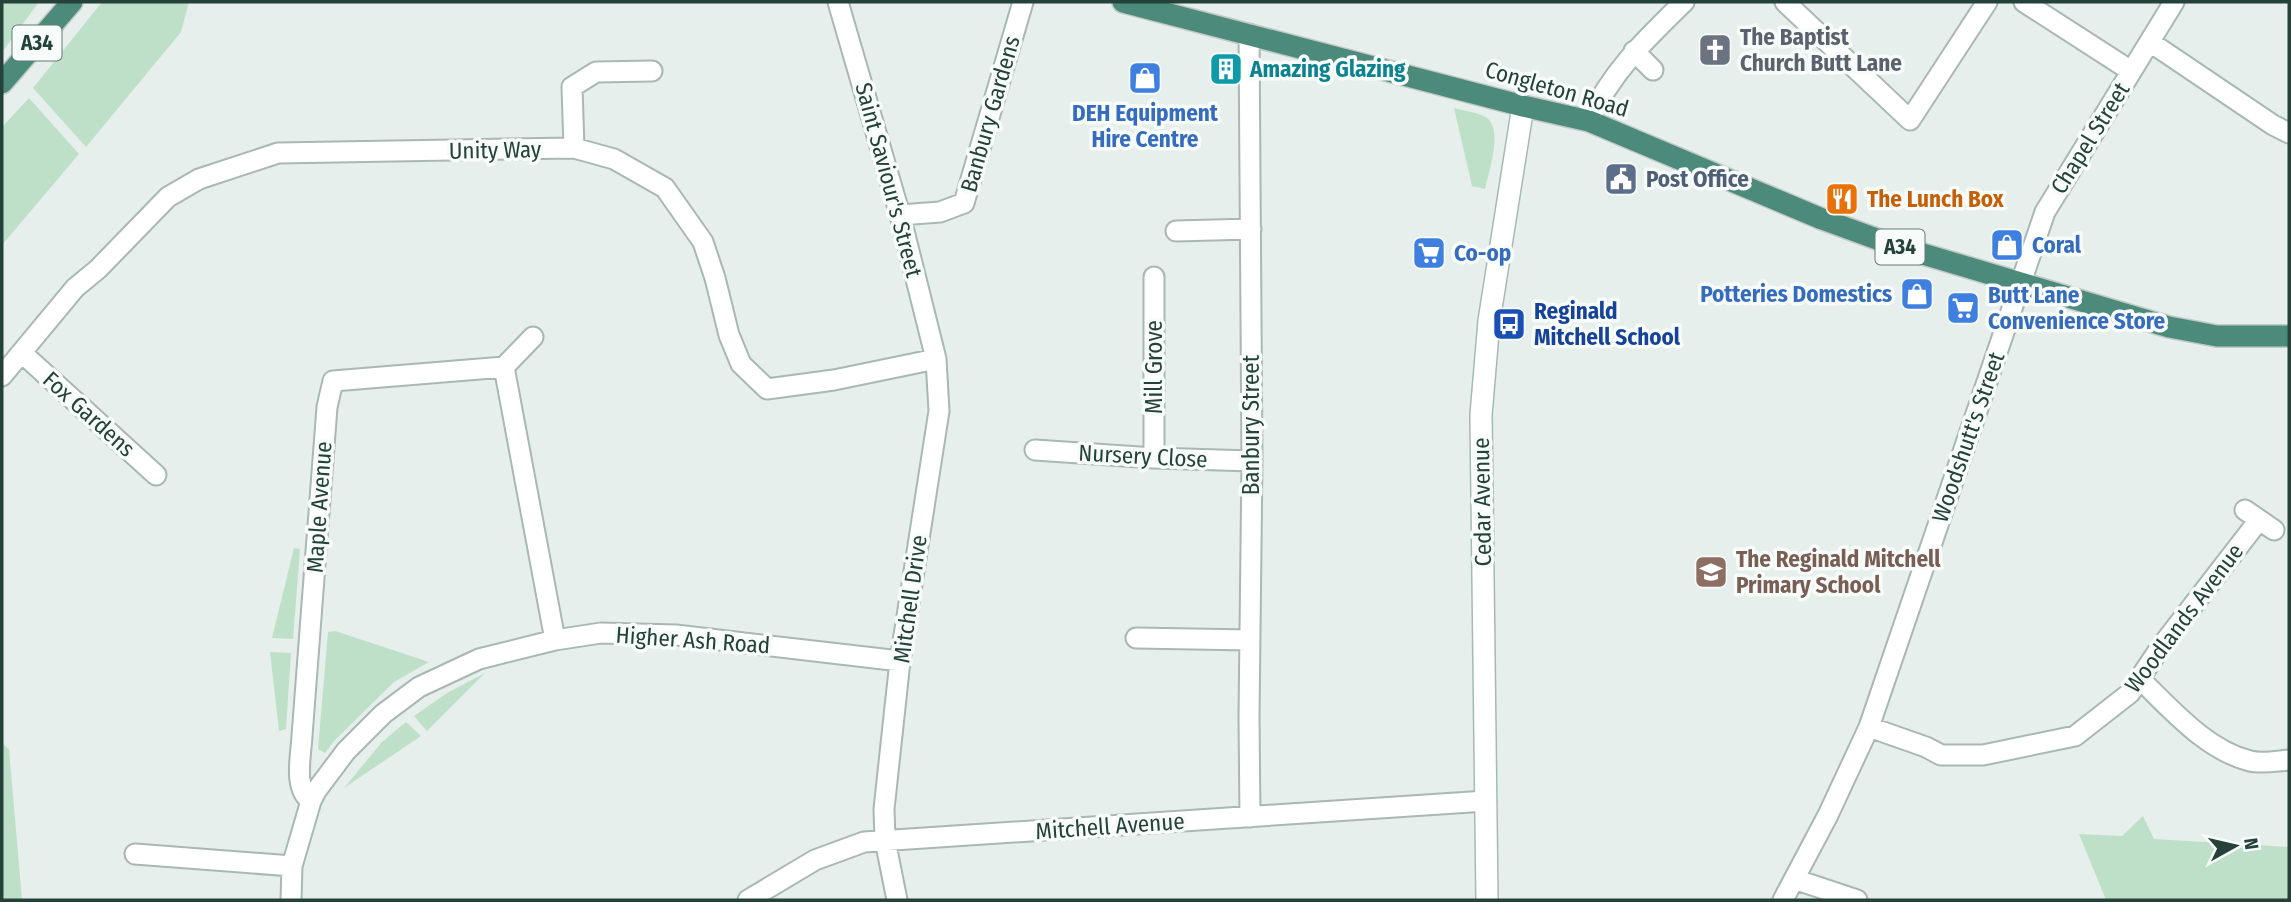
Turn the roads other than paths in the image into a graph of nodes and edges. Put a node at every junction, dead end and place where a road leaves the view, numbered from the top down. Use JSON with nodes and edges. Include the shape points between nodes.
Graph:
{"nodes":[{"id":1,"x":72,"y":2,"type":"edge"},
{"id":2,"x":838,"y":2,"type":"edge"},
{"id":3,"x":1023,"y":2,"type":"edge"},
{"id":4,"x":1123,"y":2,"type":"edge"},
{"id":5,"x":1684,"y":2,"type":"edge"},
{"id":6,"x":1785,"y":2,"type":"edge"},
{"id":7,"x":1987,"y":2,"type":"edge"},
{"id":8,"x":2024,"y":2,"type":"edge"},
{"id":9,"x":2174,"y":2,"type":"edge"},
{"id":10,"x":1249,"y":33,"type":"junction"},
{"id":11,"x":2150,"y":42,"type":"junction"},
{"id":12,"x":1634,"y":51,"type":"junction"},
{"id":13,"x":1653,"y":70,"type":"dead end"},
{"id":14,"x":652,"y":71,"type":"dead end"},
{"id":15,"x":2131,"y":71,"type":"junction"},
{"id":16,"x":2,"y":83,"type":"edge"},
{"id":17,"x":1523,"y":106,"type":"junction"},
{"id":18,"x":1588,"y":121,"type":"junction"},
{"id":19,"x":2289,"y":133,"type":"edge"},
{"id":20,"x":574,"y":148,"type":"junction"},
{"id":21,"x":900,"y":215,"type":"junction"},
{"id":22,"x":1251,"y":229,"type":"junction"},
{"id":23,"x":1176,"y":230,"type":"dead end"},
{"id":24,"x":1154,"y":277,"type":"dead end"},
{"id":25,"x":2020,"y":281,"type":"junction"},
{"id":26,"x":2289,"y":336,"type":"edge"},
{"id":27,"x":533,"y":337,"type":"dead end"},
{"id":28,"x":22,"y":354,"type":"junction"},
{"id":29,"x":936,"y":359,"type":"junction"},
{"id":30,"x":504,"y":367,"type":"junction"},
{"id":31,"x":2,"y":376,"type":"edge"},
{"id":32,"x":1035,"y":450,"type":"dead end"},
{"id":33,"x":1154,"y":458,"type":"junction"},
{"id":34,"x":1252,"y":461,"type":"junction"},
{"id":35,"x":156,"y":475,"type":"dead end"},
{"id":36,"x":2259,"y":520,"type":"dead end"},
{"id":37,"x":1136,"y":638,"type":"dead end"},
{"id":38,"x":555,"y":640,"type":"junction"},
{"id":39,"x":1250,"y":640,"type":"junction"},
{"id":40,"x":901,"y":661,"type":"junction"},
{"id":41,"x":2140,"y":679,"type":"junction"},
{"id":42,"x":1870,"y":727,"type":"junction"},
{"id":43,"x":2289,"y":760,"type":"edge"},
{"id":44,"x":1486,"y":801,"type":"junction"},
{"id":45,"x":311,"y":802,"type":"junction"},
{"id":46,"x":1250,"y":817,"type":"junction"},
{"id":47,"x":885,"y":840,"type":"junction"},
{"id":48,"x":135,"y":854,"type":"dead end"},
{"id":49,"x":292,"y":866,"type":"junction"},
{"id":50,"x":1794,"y":879,"type":"junction"},
{"id":51,"x":291,"y":900,"type":"edge"},
{"id":52,"x":748,"y":900,"type":"edge"},
{"id":53,"x":897,"y":900,"type":"edge"},
{"id":54,"x":1487,"y":900,"type":"edge"},
{"id":55,"x":1783,"y":900,"type":"edge"},
{"id":56,"x":1857,"y":900,"type":"edge"}],
"edges":[{"from":1,"to":16,"type":"highway","number":"A34"},
{"from":2,"to":21,"type":"street","name":"Saint Saviour's Street"},
{"from":3,"to":21,"type":"street","name":"Banbury Gardens","via":[[964,203],[940,212]]},
{"from":4,"to":10,"type":"highway","name":"Congleton Road","number":"A34"},
{"from":5,"to":12,"type":"street"},
{"from":6,"to":7,"type":"street","via":[[1910,120]]},
{"from":8,"to":15,"type":"street"},
{"from":9,"to":11,"type":"street","name":"Chapel Street"},
{"from":10,"to":17,"type":"highway","name":"Congleton Road","number":"A34"},
{"from":10,"to":22,"type":"street","name":"Banbury Street"},
{"from":11,"to":15,"type":"street","name":"Chapel Street"},
{"from":11,"to":19,"type":"street"},
{"from":12,"to":13,"type":"street"},
{"from":12,"to":18,"type":"street","via":[[1601,94]]},
{"from":14,"to":20,"type":"street","via":[[596,72],[572,87]]},
{"from":15,"to":25,"type":"street","name":"Chapel Street","via":[[2045,212]]},
{"from":17,"to":18,"type":"highway","name":"Congleton Road","number":"A34"},
{"from":17,"to":44,"type":"main road","name":"Cedar Avenue","via":[[1489,321],[1481,415]]},
{"from":18,"to":25,"type":"highway","name":"Congleton Road","number":"A34","via":[[1822,219],[1896,246]]},
{"from":20,"to":28,"type":"street","name":"Unity Way","via":[[278,153],[199,179],[167,197],[75,288]]},
{"from":20,"to":29,"type":"street","name":"Unity Way","via":[[614,159],[665,188],[703,242],[741,364],[767,389]]},
{"from":21,"to":29,"type":"street","name":"Saint Saviour's Street"},
{"from":22,"to":23,"type":"street"},
{"from":22,"to":34,"type":"street","name":"Banbury Street"},
{"from":24,"to":33,"type":"street","name":"Mill Grove"},
{"from":25,"to":26,"type":"highway","name":"Congleton Road","number":"A34","via":[[2169,327],[2217,336]]},
{"from":25,"to":42,"type":"street","name":"Woodshutt's Street"},
{"from":27,"to":30,"type":"street"},
{"from":28,"to":31,"type":"street","name":"Unity Way"},
{"from":28,"to":35,"type":"street","name":"Fox Gardens"},
{"from":29,"to":40,"type":"street","name":"Mitchell Drive","via":[[939,411]]},
{"from":30,"to":38,"type":"street"},
{"from":30,"to":45,"type":"street","name":"Maple Avenue","via":[[333,381],[327,407],[302,736],[300,786]]},
{"from":32,"to":33,"type":"street","name":"Nursery Close"},
{"from":33,"to":34,"type":"street","name":"Nursery Close"},
{"from":34,"to":39,"type":"street","name":"Banbury Street"},
{"from":36,"to":41,"type":"street","name":"Woodlands Avenue"},
{"from":37,"to":39,"type":"street"},
{"from":38,"to":40,"type":"street","name":"Higher Ash Road","via":[[601,633],[676,635]]},
{"from":38,"to":45,"type":"street","name":"Higher Ash Road","via":[[479,659],[419,687],[346,751]]},
{"from":39,"to":46,"type":"street","name":"Banbury Street"},
{"from":40,"to":47,"type":"street","name":"Mitchell Drive","via":[[884,809]]},
{"from":41,"to":42,"type":"street","name":"Woodlands Avenue","via":[[2130,693],[2075,737],[1983,755],[1941,755]]},
{"from":41,"to":43,"type":"street","via":[[2197,732],[2225,751],[2252,762]]},
{"from":42,"to":50,"type":"street","name":"Woodshutt's Street"},
{"from":44,"to":46,"type":"street","name":"Mitchell Avenue"},
{"from":44,"to":54,"type":"main road","name":"Cedar Avenue"},
{"from":45,"to":49,"type":"street","name":"Higher Ash Road"},
{"from":46,"to":47,"type":"street","name":"Mitchell Avenue"},
{"from":47,"to":52,"type":"street","name":"Mitchell Avenue","via":[[864,842],[815,860]]},
{"from":47,"to":53,"type":"street","name":"Mitchell Drive"},
{"from":48,"to":49,"type":"street"},
{"from":49,"to":51,"type":"street","name":"Higher Ash Road"},
{"from":50,"to":55,"type":"street","name":"Woodshutt's Street"},
{"from":50,"to":56,"type":"street"}]}
